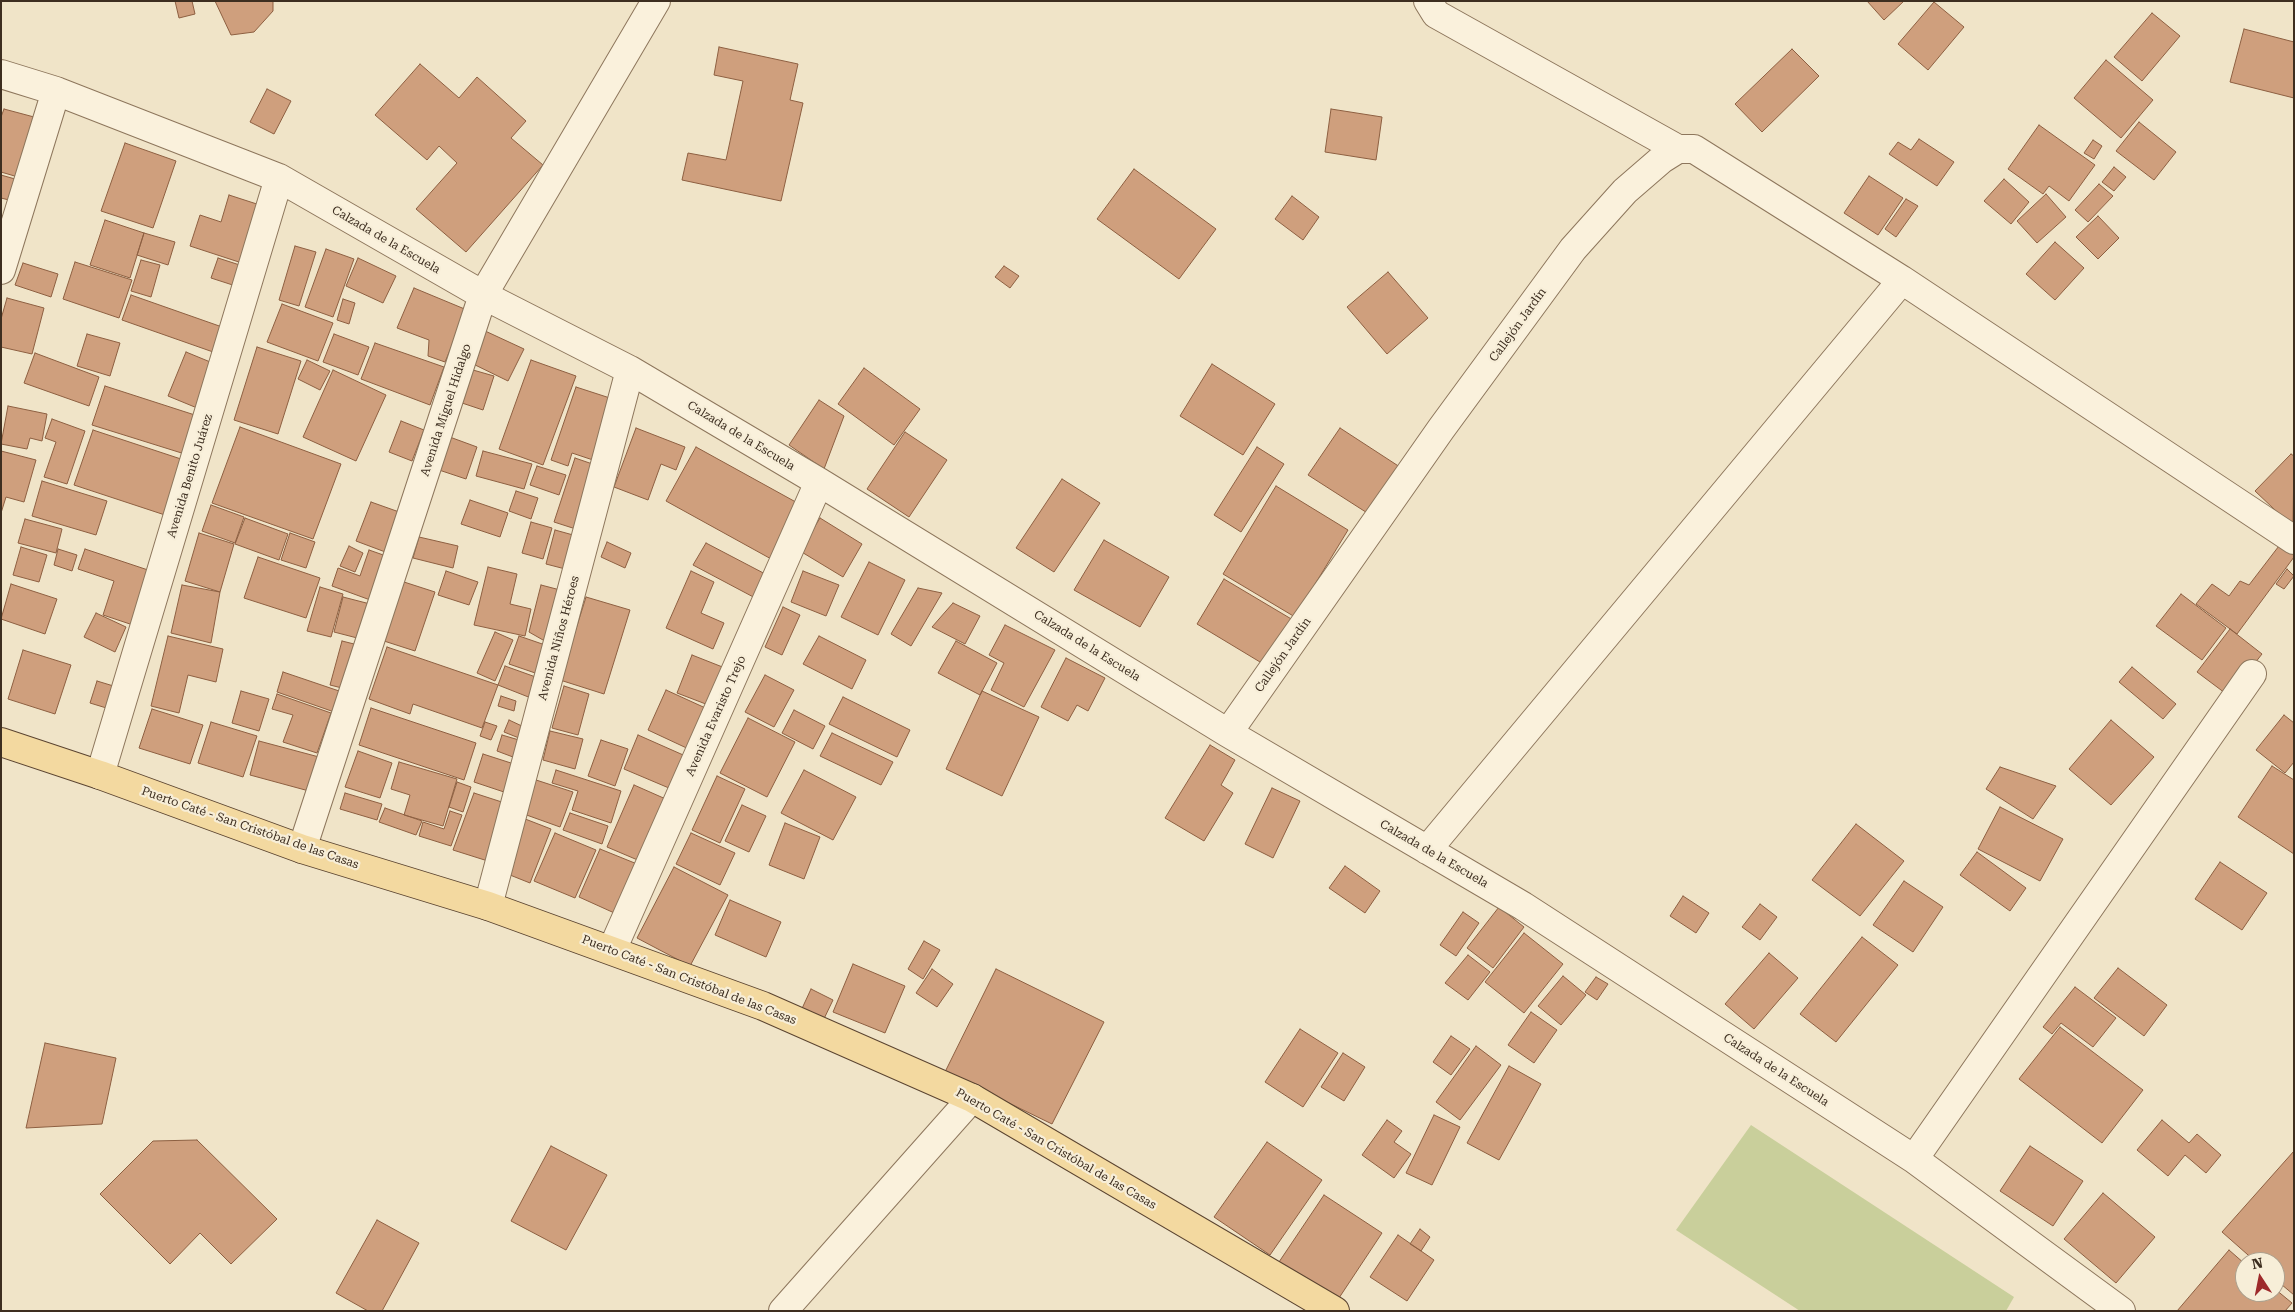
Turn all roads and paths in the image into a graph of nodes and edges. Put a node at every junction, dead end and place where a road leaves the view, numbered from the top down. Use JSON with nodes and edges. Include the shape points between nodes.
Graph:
{"nodes":[{"id":1,"x":656,"y":1,"type":"edge"},
{"id":2,"x":1428,"y":1,"type":"edge"},
{"id":3,"x":1,"y":74,"type":"edge"},
{"id":4,"x":56,"y":91,"type":"junction"},
{"id":5,"x":1678,"y":149,"type":"junction"},
{"id":6,"x":279,"y":178,"type":"junction"},
{"id":7,"x":1,"y":270,"type":"edge"},
{"id":8,"x":1902,"y":280,"type":"junction"},
{"id":9,"x":483,"y":295,"type":"junction"},
{"id":10,"x":630,"y":370,"type":"junction"},
{"id":11,"x":819,"y":482,"type":"junction"},
{"id":12,"x":2294,"y":540,"type":"edge"},
{"id":13,"x":2252,"y":674,"type":"dead end"},
{"id":14,"x":1228,"y":734,"type":"junction"},
{"id":15,"x":1,"y":742,"type":"edge"},
{"id":16,"x":100,"y":775,"type":"junction"},
{"id":17,"x":302,"y":849,"type":"junction"},
{"id":18,"x":1427,"y":850,"type":"junction"},
{"id":19,"x":488,"y":906,"type":"junction"},
{"id":20,"x":612,"y":950,"type":"junction"},
{"id":21,"x":972,"y":1098,"type":"junction"},
{"id":22,"x":1914,"y":1159,"type":"junction"},
{"id":23,"x":783,"y":1311,"type":"edge"},
{"id":24,"x":1335,"y":1311,"type":"edge"},
{"id":25,"x":2121,"y":1311,"type":"edge"}],
"edges":[{"from":1,"to":9,"type":"street","name":"Avenida Miguel Hidalgo"},
{"from":2,"to":5,"type":"street","via":[[1436,14]]},
{"from":3,"to":4,"type":"street","name":"Calzada de la Escuela"},
{"from":4,"to":6,"type":"street","name":"Calzada de la Escuela"},
{"from":4,"to":7,"type":"street"},
{"from":5,"to":8,"type":"street","via":[[1694,149]]},
{"from":5,"to":14,"type":"street","name":"Callejón Jardín","via":[[1625,191],[1573,249],[1441,429]]},
{"from":6,"to":9,"type":"street","name":"Calzada de la Escuela"},
{"from":6,"to":16,"type":"street","name":"Avenida Benito Juárez"},
{"from":8,"to":12,"type":"street"},
{"from":8,"to":18,"type":"street"},
{"from":9,"to":10,"type":"street","name":"Calzada de la Escuela"},
{"from":9,"to":17,"type":"street","name":"Avenida Miguel Hidalgo"},
{"from":10,"to":11,"type":"street","name":"Calzada de la Escuela"},
{"from":10,"to":19,"type":"street","name":"Avenida Niños Héroes"},
{"from":11,"to":14,"type":"street","name":"Calzada de la Escuela"},
{"from":11,"to":20,"type":"street","name":"Avenida Evaristo Trejo"},
{"from":13,"to":22,"type":"street"},
{"from":14,"to":18,"type":"street","name":"Calzada de la Escuela"},
{"from":15,"to":16,"type":"main road","name":"Puerto Caté - San Cristóbal de las Casas"},
{"from":16,"to":17,"type":"main road","name":"Puerto Caté - San Cristóbal de las Casas"},
{"from":17,"to":19,"type":"main road","name":"Puerto Caté - San Cristóbal de las Casas"},
{"from":18,"to":22,"type":"street","name":"Calzada de la Escuela","via":[[1523,906]]},
{"from":19,"to":20,"type":"main road","name":"Puerto Caté - San Cristóbal de las Casas"},
{"from":20,"to":21,"type":"main road","name":"Puerto Caté - San Cristóbal de las Casas","via":[[763,1006]]},
{"from":21,"to":23,"type":"street"},
{"from":21,"to":24,"type":"main road","name":"Puerto Caté - San Cristóbal de las Casas"},
{"from":22,"to":25,"type":"street","name":"Calzada de la Escuela"}]}
